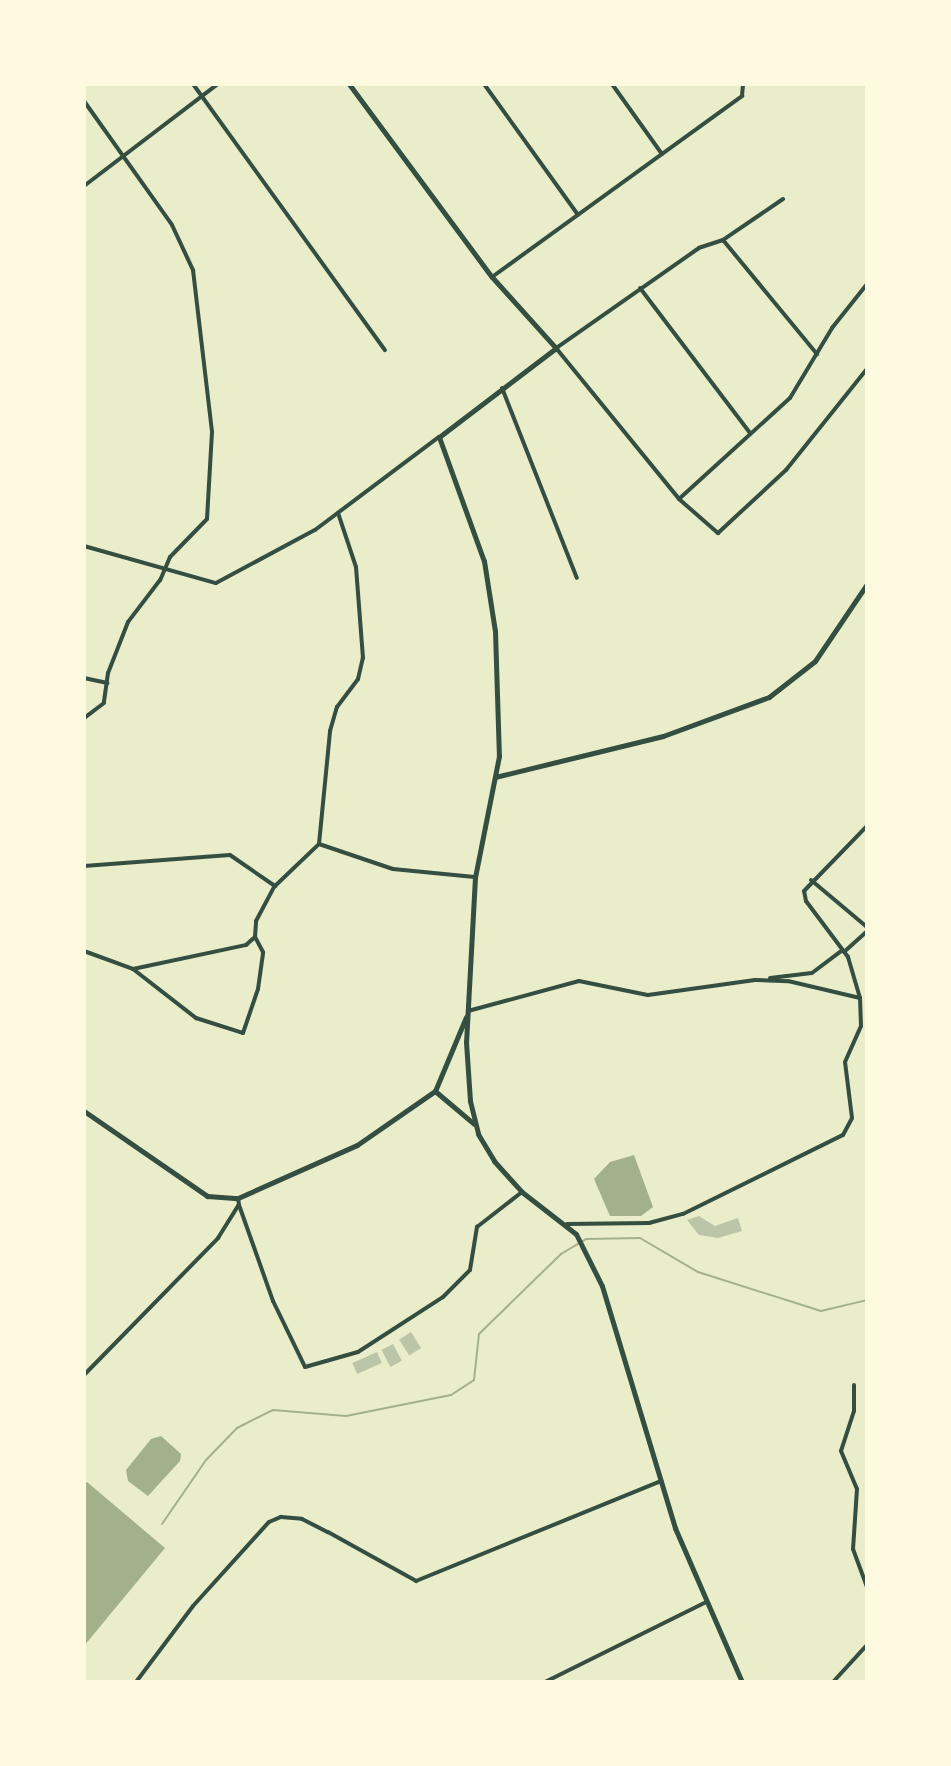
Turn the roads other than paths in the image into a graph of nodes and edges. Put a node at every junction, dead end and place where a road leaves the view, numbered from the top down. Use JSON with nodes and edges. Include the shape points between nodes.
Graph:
{"nodes":[{"id":1,"x":193,"y":84,"type":"edge"},
{"id":2,"x":218,"y":84,"type":"edge"},
{"id":3,"x":349,"y":84,"type":"edge"},
{"id":4,"x":484,"y":84,"type":"edge"},
{"id":5,"x":612,"y":84,"type":"edge"},
{"id":6,"x":743,"y":84,"type":"edge"},
{"id":7,"x":202,"y":96,"type":"junction"},
{"id":8,"x":84,"y":101,"type":"edge"},
{"id":9,"x":662,"y":154,"type":"junction"},
{"id":10,"x":123,"y":156,"type":"junction"},
{"id":11,"x":84,"y":186,"type":"edge"},
{"id":12,"x":783,"y":199,"type":"dead end"},
{"id":13,"x":578,"y":215,"type":"junction"},
{"id":14,"x":723,"y":240,"type":"junction"},
{"id":15,"x":492,"y":277,"type":"junction"},
{"id":16,"x":867,"y":284,"type":"edge"},
{"id":17,"x":640,"y":288,"type":"junction"},
{"id":18,"x":556,"y":348,"type":"junction"},
{"id":19,"x":385,"y":350,"type":"dead end"},
{"id":20,"x":817,"y":354,"type":"junction"},
{"id":21,"x":867,"y":369,"type":"edge"},
{"id":22,"x":502,"y":388,"type":"junction"},
{"id":23,"x":750,"y":433,"type":"junction"},
{"id":24,"x":439,"y":437,"type":"junction"},
{"id":25,"x":679,"y":499,"type":"junction"},
{"id":26,"x":338,"y":513,"type":"junction"},
{"id":27,"x":84,"y":546,"type":"edge"},
{"id":28,"x":165,"y":568,"type":"junction"},
{"id":29,"x":577,"y":578,"type":"dead end"},
{"id":30,"x":867,"y":584,"type":"edge"},
{"id":31,"x":84,"y":678,"type":"edge"},
{"id":32,"x":107,"y":683,"type":"junction"},
{"id":33,"x":84,"y":718,"type":"edge"},
{"id":34,"x":495,"y":777,"type":"junction"},
{"id":35,"x":867,"y":826,"type":"edge"},
{"id":36,"x":319,"y":844,"type":"junction"},
{"id":37,"x":84,"y":866,"type":"edge"},
{"id":38,"x":475,"y":877,"type":"junction"},
{"id":39,"x":811,"y":880,"type":"junction"},
{"id":40,"x":275,"y":886,"type":"junction"},
{"id":41,"x":867,"y":929,"type":"edge"},
{"id":42,"x":255,"y":937,"type":"junction"},
{"id":43,"x":84,"y":951,"type":"edge"},
{"id":44,"x":843,"y":951,"type":"junction"},
{"id":45,"x":133,"y":969,"type":"junction"},
{"id":46,"x":755,"y":980,"type":"junction"},
{"id":47,"x":860,"y":998,"type":"junction"},
{"id":48,"x":468,"y":1011,"type":"junction"},
{"id":49,"x":435,"y":1091,"type":"junction"},
{"id":50,"x":84,"y":1111,"type":"edge"},
{"id":51,"x":474,"y":1124,"type":"junction"},
{"id":52,"x":522,"y":1192,"type":"junction"},
{"id":53,"x":239,"y":1201,"type":"junction"},
{"id":54,"x":567,"y":1224,"type":"junction"},
{"id":55,"x":84,"y":1375,"type":"edge"},
{"id":56,"x":854,"y":1385,"type":"dead end"},
{"id":57,"x":661,"y":1481,"type":"junction"},
{"id":58,"x":867,"y":1587,"type":"edge"},
{"id":59,"x":706,"y":1602,"type":"junction"},
{"id":60,"x":867,"y":1645,"type":"edge"},
{"id":61,"x":136,"y":1682,"type":"edge"},
{"id":62,"x":545,"y":1682,"type":"edge"},
{"id":63,"x":742,"y":1682,"type":"edge"},
{"id":64,"x":833,"y":1682,"type":"edge"}],
"edges":[{"from":1,"to":7,"type":"street"},
{"from":2,"to":7,"type":"street"},
{"from":3,"to":15,"type":"main road"},
{"from":4,"to":13,"type":"street"},
{"from":5,"to":9,"type":"street"},
{"from":6,"to":9,"type":"street","via":[[742,96]]},
{"from":7,"to":10,"type":"street"},
{"from":7,"to":19,"type":"street"},
{"from":8,"to":10,"type":"street"},
{"from":9,"to":13,"type":"street"},
{"from":10,"to":11,"type":"street"},
{"from":10,"to":28,"type":"street","via":[[172,225],[193,270],[208,364],[210,511]]},
{"from":12,"to":14,"type":"street"},
{"from":13,"to":15,"type":"street"},
{"from":14,"to":17,"type":"street","via":[[699,248]]},
{"from":14,"to":20,"type":"street"},
{"from":15,"to":18,"type":"main road"},
{"from":16,"to":20,"type":"street"},
{"from":17,"to":18,"type":"street"},
{"from":17,"to":23,"type":"street"},
{"from":18,"to":22,"type":"main road"},
{"from":18,"to":25,"type":"street"},
{"from":20,"to":23,"type":"street","via":[[790,398]]},
{"from":21,"to":25,"type":"street","via":[[786,470],[716,532]]},
{"from":22,"to":24,"type":"main road"},
{"from":22,"to":29,"type":"street"},
{"from":23,"to":25,"type":"street"},
{"from":24,"to":26,"type":"street"},
{"from":24,"to":34,"type":"main road","via":[[484,561],[493,606],[500,743]]},
{"from":26,"to":28,"type":"street","via":[[216,583]]},
{"from":26,"to":36,"type":"street","via":[[353,551],[363,658],[358,679],[337,707],[330,731]]},
{"from":27,"to":28,"type":"street"},
{"from":28,"to":32,"type":"street","via":[[128,622]]},
{"from":30,"to":34,"type":"main road","via":[[815,661],[769,697],[663,736]]},
{"from":31,"to":32,"type":"street"},
{"from":32,"to":33,"type":"street","via":[[104,703]]},
{"from":34,"to":38,"type":"main road"},
{"from":35,"to":39,"type":"street"},
{"from":36,"to":38,"type":"street","via":[[393,869]]},
{"from":36,"to":40,"type":"street"},
{"from":37,"to":40,"type":"street","via":[[230,855]]},
{"from":38,"to":48,"type":"main road"},
{"from":39,"to":41,"type":"street"},
{"from":39,"to":44,"type":"street","via":[[806,901]]},
{"from":40,"to":42,"type":"street","via":[[256,921]]},
{"from":41,"to":44,"type":"street"},
{"from":42,"to":45,"type":"street","via":[[246,945]]},
{"from":42,"to":45,"type":"street","via":[[263,952],[258,989],[243,1033],[196,1018]]},
{"from":43,"to":45,"type":"street"},
{"from":44,"to":46,"type":"street","via":[[812,973]]},
{"from":44,"to":47,"type":"street"},
{"from":46,"to":47,"type":"street","via":[[788,981]]},
{"from":46,"to":48,"type":"street","via":[[648,995],[579,981]]},
{"from":47,"to":54,"type":"street","via":[[861,1026],[845,1062],[852,1118],[837,1140],[683,1214],[649,1223]]},
{"from":48,"to":49,"type":"main road"},
{"from":48,"to":51,"type":"main road"},
{"from":49,"to":51,"type":"main road"},
{"from":49,"to":53,"type":"main road","via":[[357,1145]]},
{"from":50,"to":53,"type":"main road","via":[[207,1196]]},
{"from":51,"to":52,"type":"main road","via":[[494,1161]]},
{"from":52,"to":53,"type":"street","via":[[477,1227],[470,1270],[443,1297],[358,1352],[305,1367],[273,1301]]},
{"from":52,"to":54,"type":"main road"},
{"from":53,"to":55,"type":"street","via":[[218,1238]]},
{"from":54,"to":57,"type":"main road","via":[[586,1252],[617,1323]]},
{"from":56,"to":58,"type":"street","via":[[857,1397],[841,1451],[857,1489],[853,1549]]},
{"from":57,"to":59,"type":"main road"},
{"from":57,"to":61,"type":"street","via":[[416,1581],[302,1519],[281,1517],[269,1522],[193,1606]]},
{"from":59,"to":62,"type":"street"},
{"from":59,"to":63,"type":"main road"},
{"from":60,"to":64,"type":"street"}]}
